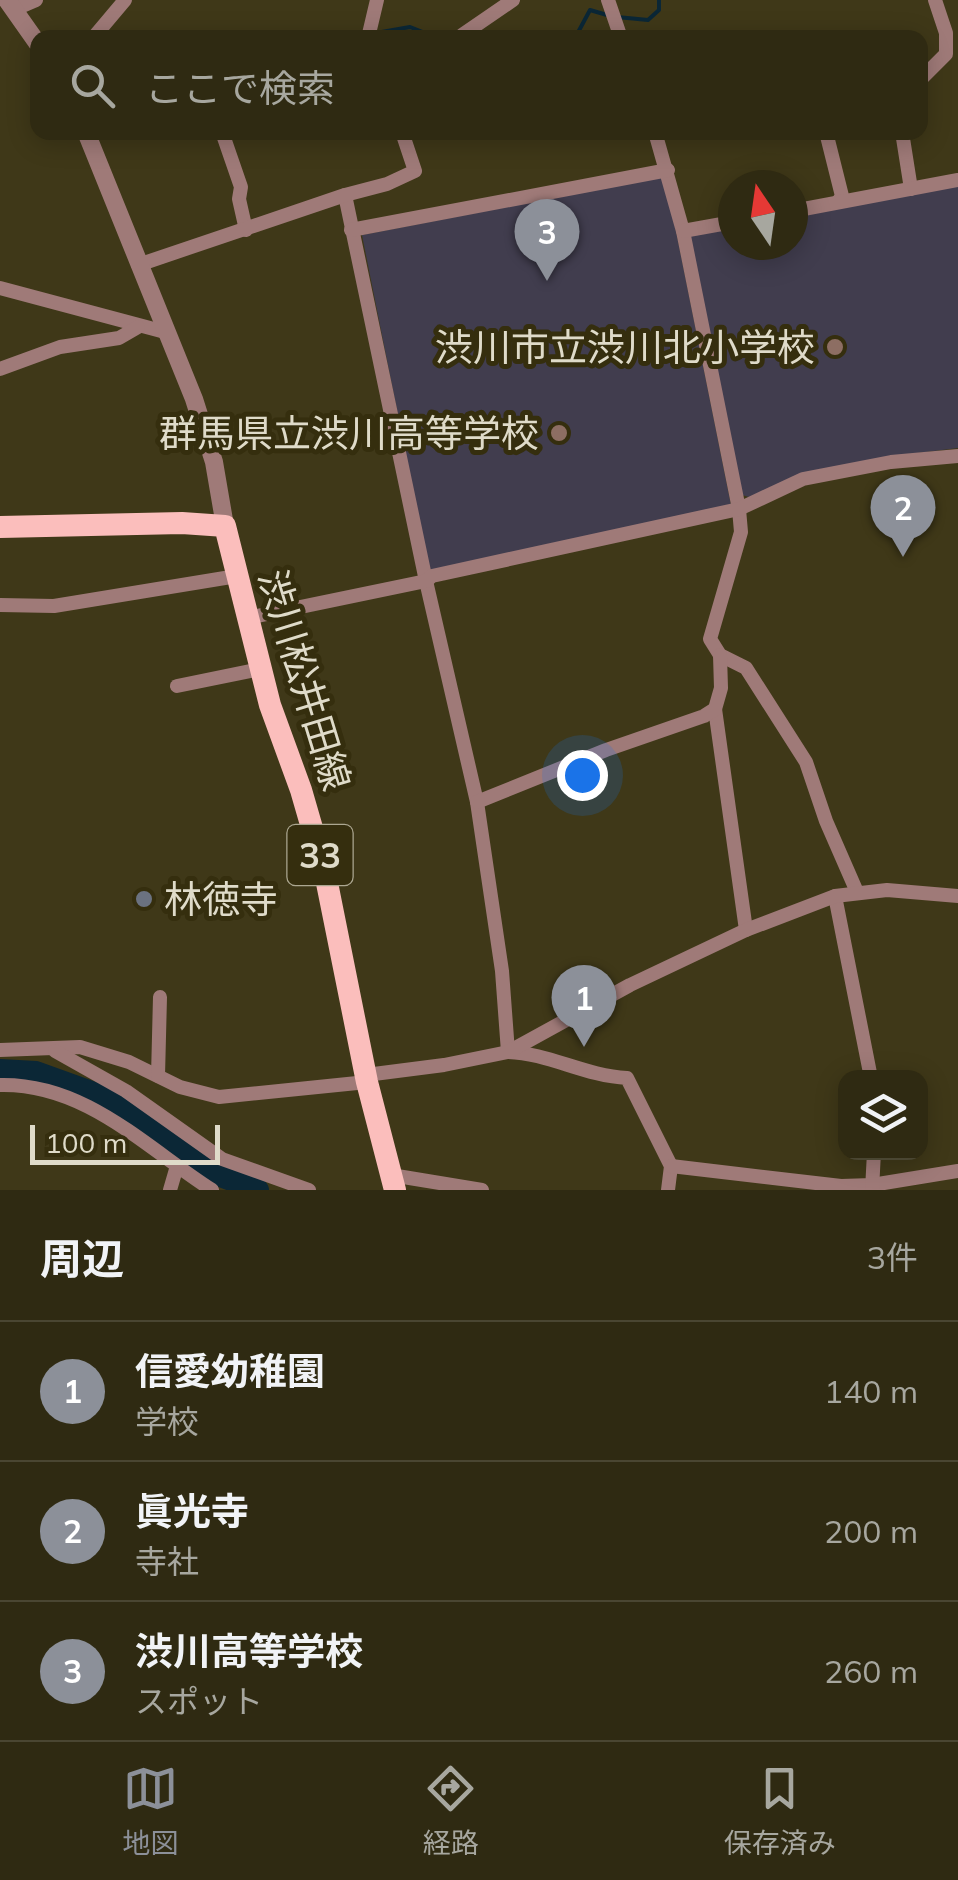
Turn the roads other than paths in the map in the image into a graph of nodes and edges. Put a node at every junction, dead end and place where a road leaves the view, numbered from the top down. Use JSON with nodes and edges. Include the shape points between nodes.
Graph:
{"nodes":[{"id":1,"x":36,"y":0,"type":"edge"},
{"id":2,"x":125,"y":0,"type":"edge"},
{"id":3,"x":377,"y":0,"type":"edge"},
{"id":4,"x":513,"y":0,"type":"edge"},
{"id":5,"x":935,"y":0,"type":"edge"},
{"id":6,"x":610,"y":4,"type":"edge"},
{"id":7,"x":11,"y":5,"type":"edge"},
{"id":8,"x":100,"y":30,"type":"edge"},
{"id":9,"x":369,"y":30,"type":"edge"},
{"id":10,"x":470,"y":30,"type":"edge"},
{"id":11,"x":619,"y":30,"type":"edge"},
{"id":12,"x":30,"y":32,"type":"edge"},
{"id":13,"x":928,"y":72,"type":"edge"},
{"id":14,"x":89,"y":140,"type":"edge"},
{"id":15,"x":225,"y":140,"type":"edge"},
{"id":16,"x":405,"y":140,"type":"edge"},
{"id":17,"x":658,"y":140,"type":"edge"},
{"id":18,"x":828,"y":140,"type":"edge"},
{"id":19,"x":903,"y":140,"type":"edge"},
{"id":20,"x":668,"y":170,"type":"junction"},
{"id":21,"x":958,"y":180,"type":"edge"},
{"id":22,"x":911,"y":189,"type":"junction"},
{"id":23,"x":345,"y":195,"type":"junction"},
{"id":24,"x":838,"y":202,"type":"junction"},
{"id":25,"x":808,"y":207,"type":"edge"},
{"id":26,"x":718,"y":225,"type":"edge"},
{"id":27,"x":246,"y":230,"type":"junction"},
{"id":28,"x":352,"y":230,"type":"junction"},
{"id":29,"x":683,"y":231,"type":"junction"},
{"id":30,"x":138,"y":265,"type":"junction"},
{"id":31,"x":0,"y":288,"type":"edge"},
{"id":32,"x":138,"y":327,"type":"junction"},
{"id":33,"x":166,"y":332,"type":"junction"},
{"id":34,"x":0,"y":369,"type":"edge"},
{"id":35,"x":958,"y":456,"type":"edge"},
{"id":36,"x":739,"y":509,"type":"junction"},
{"id":37,"x":225,"y":526,"type":"junction"},
{"id":38,"x":0,"y":527,"type":"edge"},
{"id":39,"x":236,"y":576,"type":"junction"},
{"id":40,"x":426,"y":581,"type":"junction"},
{"id":41,"x":0,"y":605,"type":"edge"},
{"id":42,"x":247,"y":618,"type":"junction"},
{"id":43,"x":720,"y":655,"type":"junction"},
{"id":44,"x":260,"y":669,"type":"junction"},
{"id":45,"x":178,"y":686,"type":"dead end"},
{"id":46,"x":715,"y":709,"type":"junction"},
{"id":47,"x":477,"y":802,"type":"junction"},
{"id":48,"x":857,"y":892,"type":"junction"},
{"id":49,"x":834,"y":896,"type":"junction"},
{"id":50,"x":958,"y":896,"type":"edge"},
{"id":51,"x":746,"y":930,"type":"junction"},
{"id":52,"x":160,"y":997,"type":"dead end"},
{"id":53,"x":0,"y":1050,"type":"edge"},
{"id":54,"x":55,"y":1050,"type":"junction"},
{"id":55,"x":508,"y":1052,"type":"junction"},
{"id":56,"x":869,"y":1070,"type":"edge"},
{"id":57,"x":158,"y":1076,"type":"junction"},
{"id":58,"x":367,"y":1079,"type":"junction"},
{"id":59,"x":0,"y":1085,"type":"edge"},
{"id":60,"x":874,"y":1160,"type":"edge"},
{"id":61,"x":177,"y":1166,"type":"junction"},
{"id":62,"x":671,"y":1166,"type":"junction"},
{"id":63,"x":958,"y":1171,"type":"edge"},
{"id":64,"x":393,"y":1182,"type":"edge"},
{"id":65,"x":872,"y":1187,"type":"edge"},
{"id":66,"x":841,"y":1188,"type":"edge"},
{"id":67,"x":170,"y":1190,"type":"edge"},
{"id":68,"x":212,"y":1190,"type":"edge"},
{"id":69,"x":309,"y":1190,"type":"edge"},
{"id":70,"x":482,"y":1190,"type":"edge"},
{"id":71,"x":668,"y":1190,"type":"edge"}],
"edges":[{"from":1,"to":7,"type":"street"},
{"from":2,"to":8,"type":"street"},
{"from":3,"to":9,"type":"street"},
{"from":4,"to":10,"type":"street"},
{"from":5,"to":13,"type":"street","via":[[946,54]]},
{"from":6,"to":11,"type":"street"},
{"from":7,"to":12,"type":"street"},
{"from":14,"to":30,"type":"street"},
{"from":15,"to":27,"type":"street","via":[[242,187],[238,199]]},
{"from":16,"to":23,"type":"street","via":[[416,172]]},
{"from":17,"to":20,"type":"street"},
{"from":18,"to":24,"type":"street"},
{"from":19,"to":22,"type":"street"},
{"from":20,"to":28,"type":"street"},
{"from":20,"to":29,"type":"street"},
{"from":21,"to":22,"type":"street"},
{"from":22,"to":24,"type":"street"},
{"from":23,"to":27,"type":"street"},
{"from":23,"to":28,"type":"street"},
{"from":24,"to":25,"type":"street"},
{"from":26,"to":29,"type":"street"},
{"from":27,"to":30,"type":"street"},
{"from":28,"to":40,"type":"street"},
{"from":29,"to":36,"type":"street"},
{"from":30,"to":33,"type":"street"},
{"from":31,"to":32,"type":"street"},
{"from":32,"to":33,"type":"street"},
{"from":32,"to":34,"type":"street"},
{"from":33,"to":37,"type":"street","via":[[214,462]]},
{"from":35,"to":36,"type":"street","via":[[803,480]]},
{"from":36,"to":40,"type":"street"},
{"from":36,"to":43,"type":"street","via":[[741,532],[710,639]]},
{"from":37,"to":38,"type":"main road"},
{"from":37,"to":39,"type":"main road","name":"渋川松井田線","number":"33"},
{"from":39,"to":41,"type":"street","via":[[54,606]]},
{"from":39,"to":42,"type":"main road","name":"渋川松井田線","number":"33"},
{"from":40,"to":42,"type":"street"},
{"from":40,"to":47,"type":"street"},
{"from":42,"to":44,"type":"main road","name":"渋川松井田線","number":"33"},
{"from":43,"to":46,"type":"street"},
{"from":43,"to":48,"type":"street","via":[[746,668],[806,762]]},
{"from":44,"to":45,"type":"street"},
{"from":44,"to":58,"type":"main road","name":"渋川松井田線","number":"33","via":[[315,835]]},
{"from":46,"to":47,"type":"street"},
{"from":46,"to":51,"type":"street"},
{"from":47,"to":55,"type":"street"},
{"from":48,"to":49,"type":"street"},
{"from":48,"to":50,"type":"street"},
{"from":49,"to":51,"type":"street"},
{"from":49,"to":56,"type":"street"},
{"from":51,"to":55,"type":"street"},
{"from":52,"to":57,"type":"street"},
{"from":53,"to":54,"type":"street"},
{"from":54,"to":57,"type":"street","via":[[80,1047]]},
{"from":54,"to":69,"type":"street","via":[[126,1090],[222,1159]]},
{"from":55,"to":58,"type":"street"},
{"from":55,"to":62,"type":"street","via":[[626,1078]]},
{"from":57,"to":58,"type":"street","via":[[218,1097]]},
{"from":58,"to":64,"type":"main road","name":"渋川松井田線","number":"33"},
{"from":59,"to":61,"type":"street","via":[[59,1093],[97,1110]]},
{"from":60,"to":65,"type":"street"},
{"from":61,"to":67,"type":"street"},
{"from":61,"to":68,"type":"street"},
{"from":62,"to":66,"type":"street"},
{"from":62,"to":71,"type":"street"},
{"from":63,"to":65,"type":"street"},
{"from":64,"to":70,"type":"street"},
{"from":65,"to":66,"type":"street"}]}
